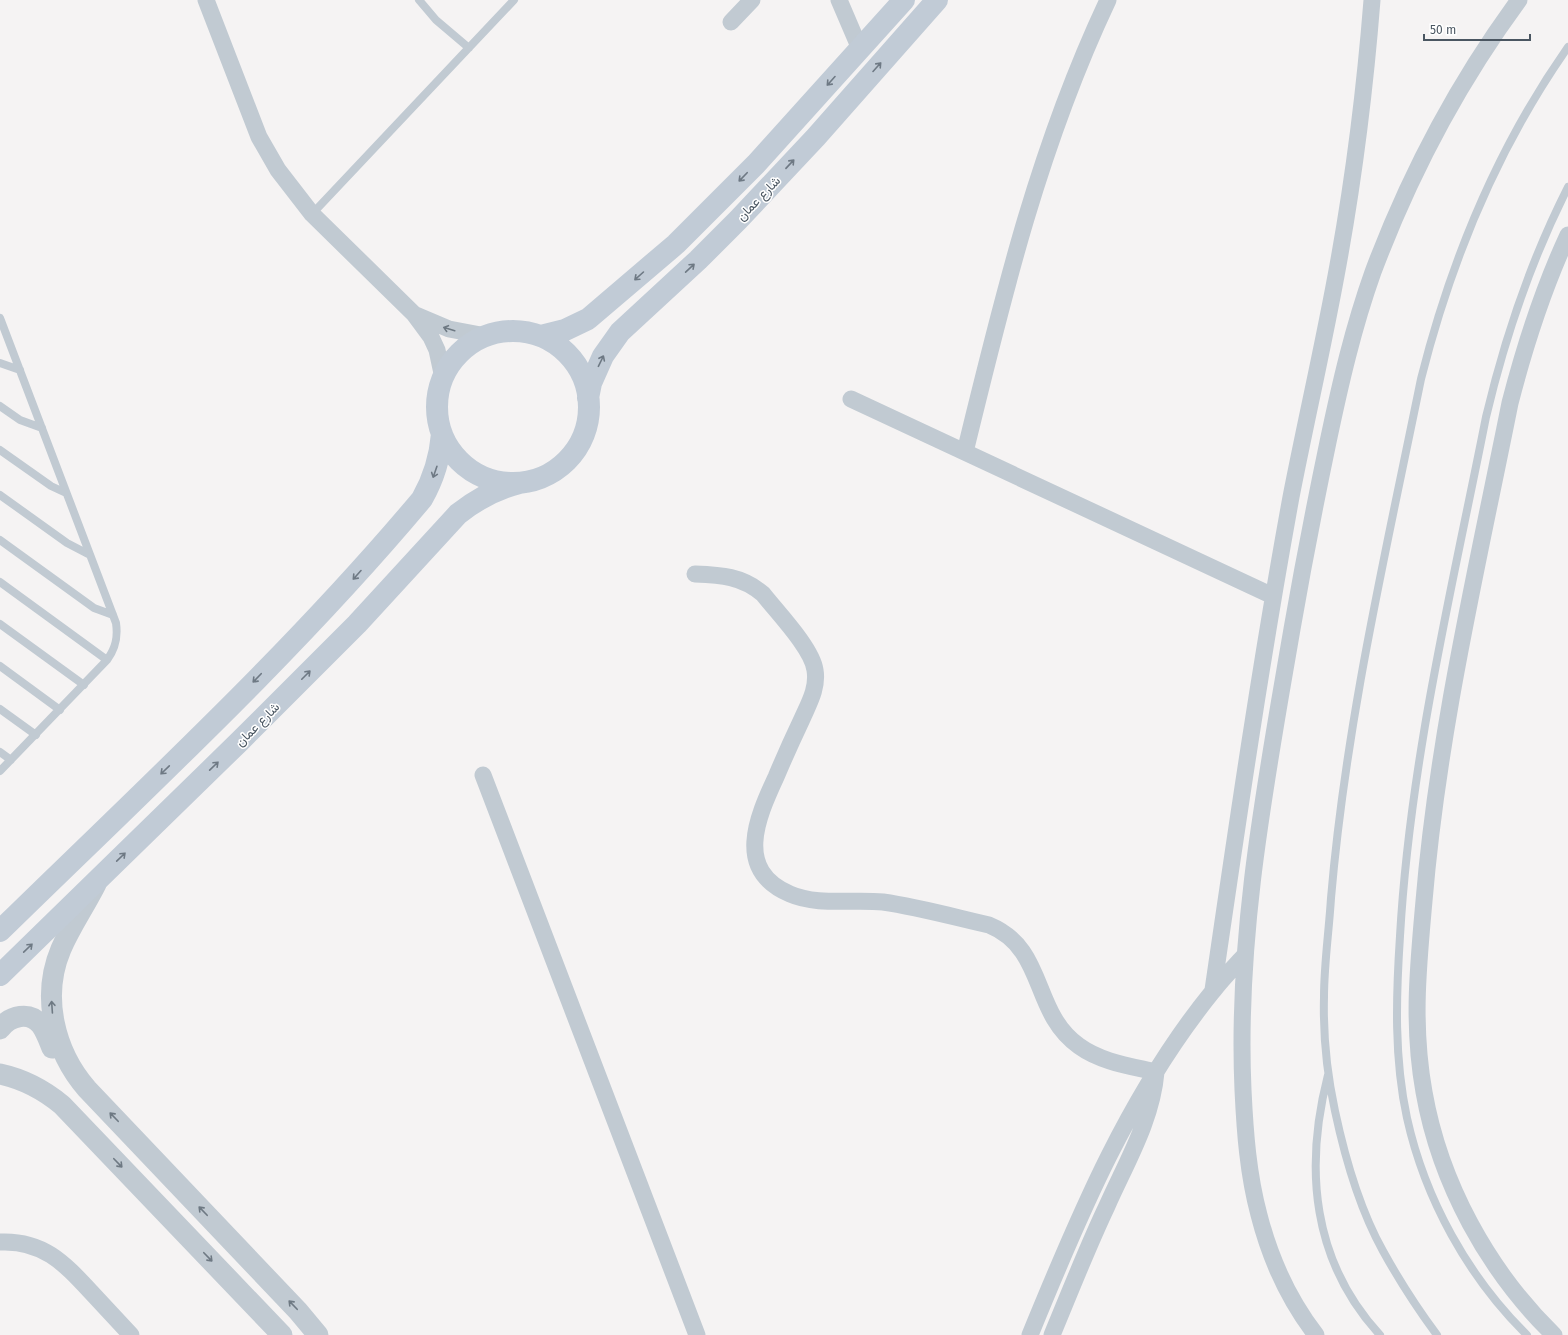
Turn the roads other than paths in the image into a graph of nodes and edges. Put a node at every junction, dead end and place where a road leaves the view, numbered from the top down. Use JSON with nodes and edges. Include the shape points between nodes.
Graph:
{"nodes":[{"id":1,"x":206,"y":0,"type":"edge"},
{"id":2,"x":420,"y":0,"type":"edge"},
{"id":3,"x":514,"y":0,"type":"edge"},
{"id":4,"x":752,"y":0,"type":"edge"},
{"id":5,"x":839,"y":0,"type":"edge"},
{"id":6,"x":904,"y":0,"type":"edge"},
{"id":7,"x":937,"y":0,"type":"edge"},
{"id":8,"x":1108,"y":0,"type":"edge"},
{"id":9,"x":1372,"y":0,"type":"edge"},
{"id":10,"x":1518,"y":0,"type":"edge"},
{"id":11,"x":732,"y":22,"type":"dead end"},
{"id":12,"x":1568,"y":47,"type":"edge"},
{"id":13,"x":469,"y":48,"type":"junction"},
{"id":14,"x":860,"y":49,"type":"junction"},
{"id":15,"x":1568,"y":187,"type":"edge"},
{"id":16,"x":312,"y":214,"type":"junction"},
{"id":17,"x":1568,"y":235,"type":"edge"},
{"id":18,"x":414,"y":314,"type":"junction"},
{"id":19,"x":0,"y":318,"type":"edge"},
{"id":20,"x":486,"y":336,"type":"junction"},
{"id":21,"x":541,"y":336,"type":"junction"},
{"id":22,"x":0,"y":363,"type":"edge"},
{"id":23,"x":20,"y":370,"type":"junction"},
{"id":24,"x":443,"y":378,"type":"junction"},
{"id":25,"x":588,"y":398,"type":"junction"},
{"id":26,"x":850,"y":399,"type":"dead end"},
{"id":27,"x":0,"y":406,"type":"edge"},
{"id":28,"x":42,"y":428,"type":"junction"},
{"id":29,"x":442,"y":434,"type":"junction"},
{"id":30,"x":0,"y":450,"type":"edge"},
{"id":31,"x":964,"y":452,"type":"junction"},
{"id":32,"x":519,"y":483,"type":"junction"},
{"id":33,"x":66,"y":493,"type":"junction"},
{"id":34,"x":0,"y":495,"type":"edge"},
{"id":35,"x":0,"y":540,"type":"edge"},
{"id":36,"x":90,"y":555,"type":"junction"},
{"id":37,"x":695,"y":574,"type":"dead end"},
{"id":38,"x":0,"y":582,"type":"edge"},
{"id":39,"x":1274,"y":596,"type":"junction"},
{"id":40,"x":113,"y":615,"type":"junction"},
{"id":41,"x":0,"y":624,"type":"edge"},
{"id":42,"x":108,"y":660,"type":"junction"},
{"id":43,"x":0,"y":666,"type":"edge"},
{"id":44,"x":84,"y":685,"type":"junction"},
{"id":45,"x":0,"y":709,"type":"edge"},
{"id":46,"x":60,"y":710,"type":"junction"},
{"id":47,"x":36,"y":735,"type":"junction"},
{"id":48,"x":0,"y":752,"type":"edge"},
{"id":49,"x":11,"y":760,"type":"junction"},
{"id":50,"x":0,"y":771,"type":"edge"},
{"id":51,"x":483,"y":776,"type":"dead end"},
{"id":52,"x":97,"y":881,"type":"junction"},
{"id":53,"x":0,"y":931,"type":"edge"},
{"id":54,"x":1245,"y":955,"type":"junction"},
{"id":55,"x":0,"y":975,"type":"edge"},
{"id":56,"x":1213,"y":990,"type":"junction"},
{"id":57,"x":0,"y":1029,"type":"edge"},
{"id":58,"x":0,"y":1058,"type":"edge"},
{"id":59,"x":72,"y":1070,"type":"junction"},
{"id":60,"x":1156,"y":1072,"type":"junction"},
{"id":61,"x":1328,"y":1072,"type":"junction"},
{"id":62,"x":0,"y":1074,"type":"edge"},
{"id":63,"x":54,"y":1098,"type":"junction"},
{"id":64,"x":0,"y":1242,"type":"edge"},
{"id":65,"x":124,"y":1332,"type":"edge"},
{"id":66,"x":282,"y":1335,"type":"edge"},
{"id":67,"x":318,"y":1335,"type":"edge"},
{"id":68,"x":696,"y":1335,"type":"edge"},
{"id":69,"x":1030,"y":1335,"type":"edge"},
{"id":70,"x":1052,"y":1335,"type":"edge"},
{"id":71,"x":1316,"y":1335,"type":"edge"},
{"id":72,"x":1380,"y":1335,"type":"edge"},
{"id":73,"x":1437,"y":1335,"type":"edge"},
{"id":74,"x":1527,"y":1335,"type":"edge"},
{"id":75,"x":1554,"y":1335,"type":"edge"}],
"edges":[{"from":1,"to":16,"type":"street","via":[[259,137],[278,170]]},
{"from":2,"to":13,"type":"lane","via":[[436,20]]},
{"from":3,"to":13,"type":"lane"},
{"from":4,"to":11,"type":"street"},
{"from":5,"to":14,"type":"street"},
{"from":6,"to":14,"type":"main road","name":"شارع عمان"},
{"from":25,"to":7,"type":"main road","name":"شارع عمان","one_way":true,"via":[[600,362],[620,332],[698,260],[743,214],[816,137]]},
{"from":8,"to":31,"type":"street","via":[[1077,68],[1036,183],[1002,296]]},
{"from":9,"to":39,"type":"street","via":[[1361,114],[1338,264]]},
{"from":10,"to":54,"type":"street","via":[[1457,95],[1414,176],[1391,228],[1357,320],[1341,381],[1303,566],[1268,767]]},
{"from":12,"to":61,"type":"lane","via":[[1509,143],[1473,219],[1444,298],[1421,379],[1366,649],[1344,783],[1335,855],[1324,997]]},
{"from":13,"to":16,"type":"lane"},
{"from":14,"to":21,"type":"main road","name":"شارع عمان","one_way":true,"via":[[756,164],[676,244],[588,319],[565,330]]},
{"from":15,"to":74,"type":"lane","via":[[1522,292],[1496,375],[1486,417],[1419,760],[1407,851],[1398,974],[1399,1065],[1407,1118],[1422,1170],[1443,1218],[1470,1265],[1504,1310]]},
{"from":16,"to":18,"type":"street"},
{"from":17,"to":75,"type":"street","via":[[1544,294],[1510,403],[1459,654],[1426,868],[1416,1002],[1416,1033],[1424,1094],[1451,1183],[1464,1211],[1494,1261],[1527,1305]]},
{"from":20,"to":18,"type":"street","one_way":true,"via":[[449,329]]},
{"from":18,"to":24,"type":"street","via":[[431,337]]},
{"from":19,"to":23,"type":"lane"},
{"from":20,"to":21,"type":"main road","via":[[513,331]]},
{"from":20,"to":24,"type":"main road","via":[[460,353]]},
{"from":21,"to":25,"type":"main road","via":[[555,344],[574,363],[584,382]]},
{"from":22,"to":23,"type":"lane"},
{"from":23,"to":28,"type":"lane"},
{"from":24,"to":29,"type":"main road","via":[[438,406]]},
{"from":25,"to":32,"type":"main road","via":[[588,415],[577,448],[552,472],[536,480]]},
{"from":26,"to":31,"type":"street"},
{"from":27,"to":28,"type":"lane","via":[[20,420]]},
{"from":28,"to":33,"type":"lane"},
{"from":29,"to":32,"type":"main road","via":[[453,453],[472,471],[497,481]]},
{"from":29,"to":53,"type":"main road","one_way":true,"via":[[436,468],[422,499],[364,566],[224,712]]},
{"from":30,"to":33,"type":"lane","via":[[47,484]]},
{"from":31,"to":39,"type":"street"},
{"from":52,"to":32,"type":"main road","name":"شارع عمان","one_way":true,"via":[[357,624],[458,514],[493,491]]},
{"from":33,"to":36,"type":"lane"},
{"from":34,"to":36,"type":"lane","via":[[67,543]]},
{"from":35,"to":40,"type":"lane","via":[[94,608]]},
{"from":36,"to":40,"type":"lane"},
{"from":37,"to":60,"type":"street","via":[[734,577],[754,586],[805,647],[815,669],[813,694],[762,807],[755,830],[755,853],[758,864],[771,883],[780,890],[801,898],[897,904],[989,925],[1015,941],[1026,954],[1048,1009],[1060,1028],[1078,1046],[1103,1058]]},
{"from":38,"to":42,"type":"lane"},
{"from":39,"to":56,"type":"street","via":[[1248,747]]},
{"from":40,"to":42,"type":"lane","via":[[116,638]]},
{"from":41,"to":44,"type":"lane"},
{"from":42,"to":44,"type":"lane"},
{"from":43,"to":46,"type":"lane"},
{"from":44,"to":46,"type":"lane"},
{"from":45,"to":47,"type":"lane"},
{"from":46,"to":47,"type":"lane"},
{"from":47,"to":49,"type":"lane"},
{"from":48,"to":49,"type":"lane"},
{"from":49,"to":50,"type":"lane"},
{"from":51,"to":68,"type":"street"},
{"from":55,"to":52,"type":"main road","name":"شارع عمان","one_way":true},
{"from":59,"to":52,"type":"street","one_way":true,"via":[[56,1032],[52,1004],[53,976],[61,949]]},
{"from":54,"to":56,"type":"street"},
{"from":54,"to":71,"type":"street","via":[[1242,1062],[1244,1115],[1253,1192],[1274,1262],[1297,1306]]},
{"from":56,"to":60,"type":"street"},
{"from":57,"to":59,"type":"street","via":[[15,1017],[32,1018],[45,1031],[58,1060]]},
{"from":58,"to":63,"type":"street","via":[[10,1068],[37,1080]]},
{"from":67,"to":59,"type":"street","one_way":true},
{"from":60,"to":69,"type":"street","via":[[1108,1157],[1068,1243]]},
{"from":60,"to":70,"type":"street","via":[[1153,1099],[1144,1124],[1091,1239]]},
{"from":61,"to":72,"type":"lane","via":[[1315,1151],[1317,1207],[1329,1251],[1338,1272],[1361,1311]]},
{"from":61,"to":73,"type":"lane","via":[[1342,1144],[1366,1214],[1382,1250],[1417,1308]]},
{"from":62,"to":63,"type":"street","via":[[25,1082]]},
{"from":63,"to":66,"type":"street","one_way":true},
{"from":64,"to":65,"type":"street","via":[[26,1244],[42,1249],[57,1258],[70,1269]]}]}
